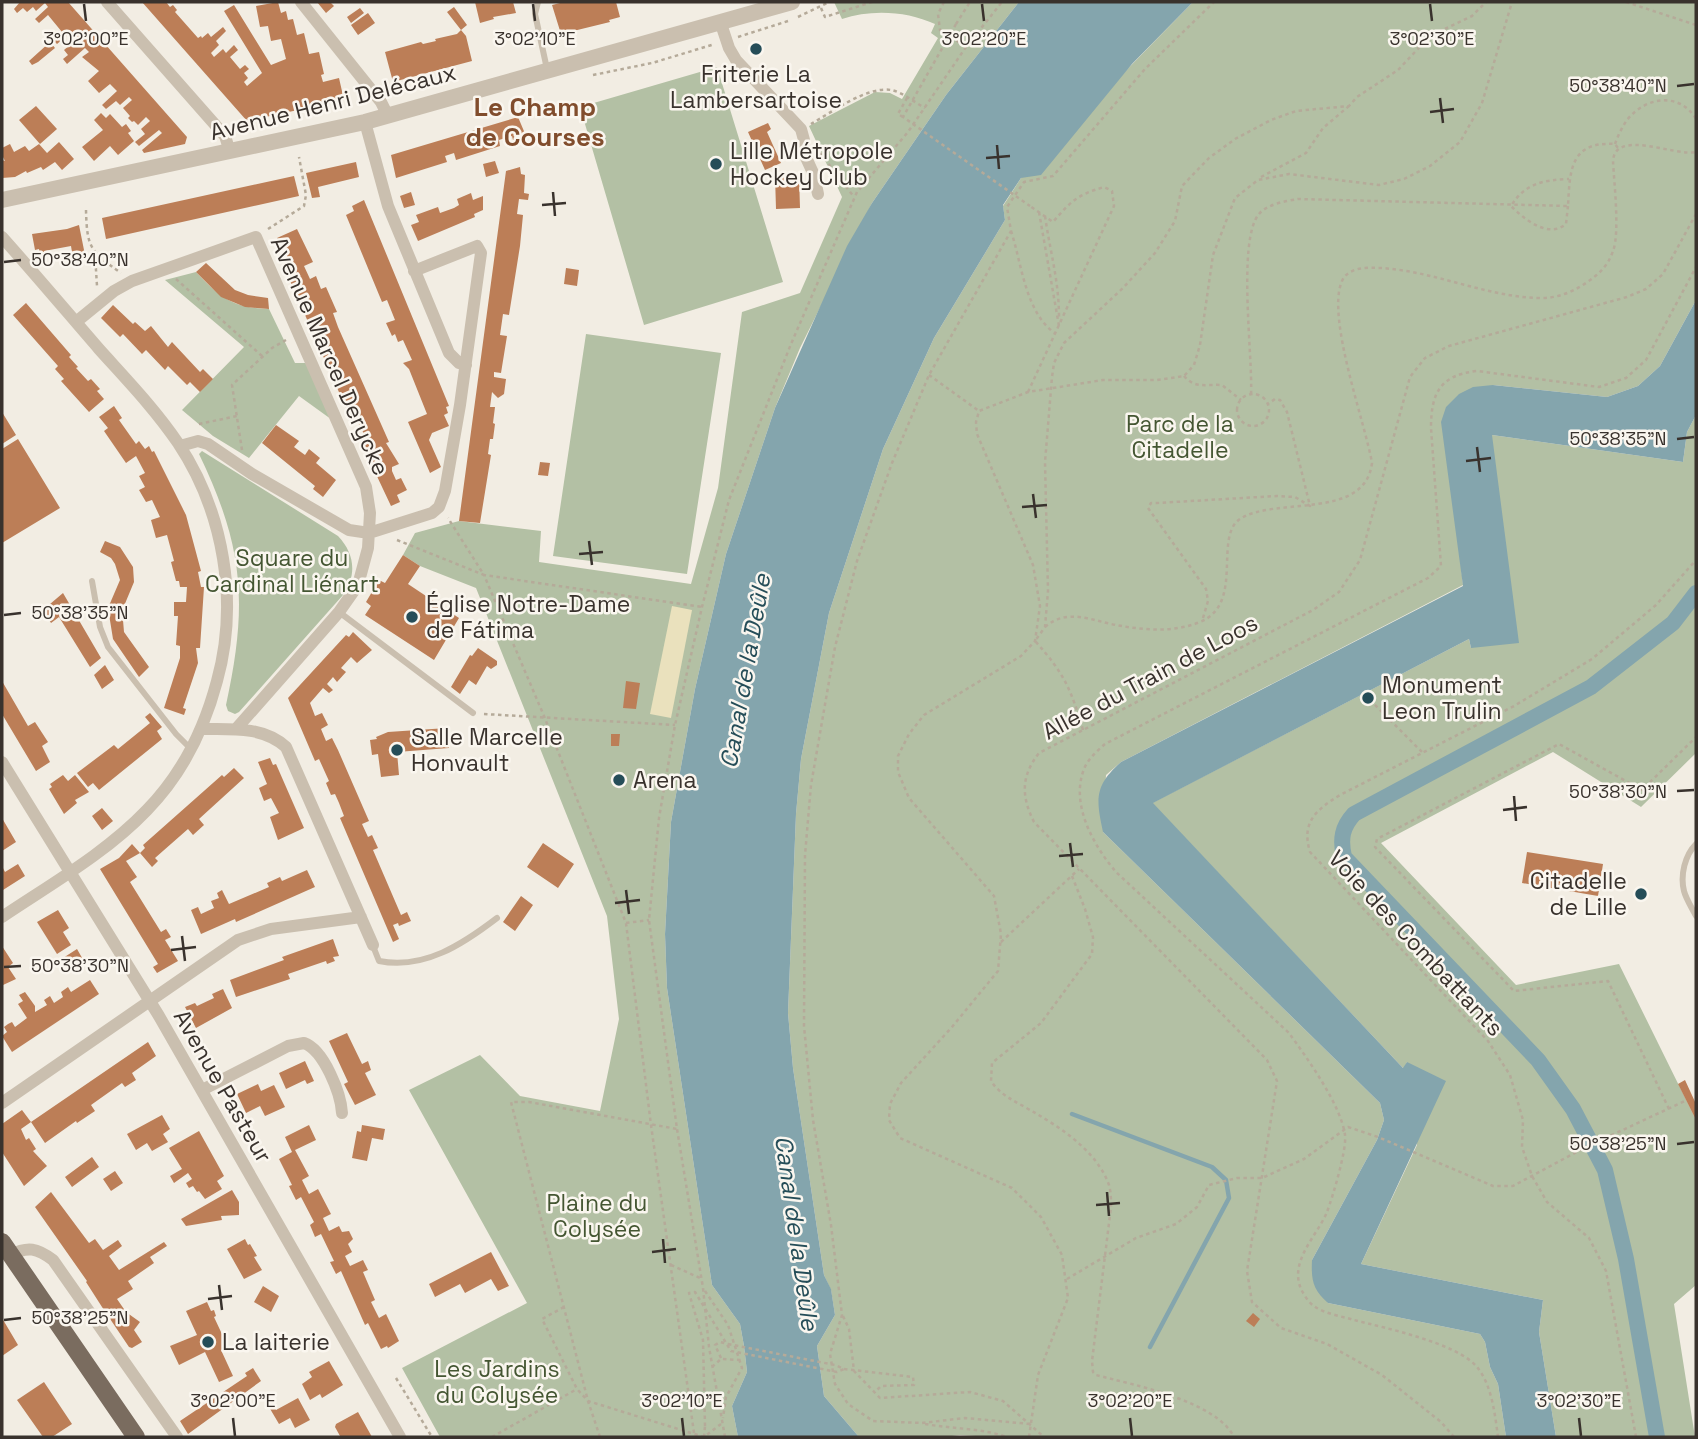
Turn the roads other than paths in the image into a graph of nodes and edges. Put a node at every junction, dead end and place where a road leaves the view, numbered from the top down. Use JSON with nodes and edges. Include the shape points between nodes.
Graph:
{"nodes":[{"id":1,"x":107,"y":2,"type":"edge"},
{"id":2,"x":300,"y":2,"type":"edge"},
{"id":3,"x":538,"y":2,"type":"edge"},
{"id":4,"x":792,"y":2,"type":"edge"},
{"id":5,"x":721,"y":23,"type":"junction"},
{"id":6,"x":547,"y":69,"type":"junction"},
{"id":7,"x":388,"y":116,"type":"junction"},
{"id":8,"x":365,"y":122,"type":"junction"},
{"id":9,"x":230,"y":152,"type":"junction"},
{"id":10,"x":818,"y":194,"type":"dead end"},
{"id":11,"x":2,"y":200,"type":"edge"},
{"id":12,"x":2,"y":237,"type":"edge"},
{"id":13,"x":414,"y":271,"type":"junction"},
{"id":14,"x":76,"y":322,"type":"junction"},
{"id":15,"x":466,"y":365,"type":"junction"},
{"id":16,"x":180,"y":446,"type":"junction"},
{"id":17,"x":369,"y":533,"type":"junction"},
{"id":18,"x":92,"y":582,"type":"dead end"},
{"id":19,"x":339,"y":612,"type":"junction"},
{"id":20,"x":473,"y":713,"type":"road end"},
{"id":21,"x":201,"y":729,"type":"junction"},
{"id":22,"x":236,"y":729,"type":"junction"},
{"id":23,"x":192,"y":749,"type":"junction"},
{"id":24,"x":2,"y":762,"type":"edge"},
{"id":25,"x":1696,"y":844,"type":"edge"},
{"id":26,"x":70,"y":870,"type":"junction"},
{"id":27,"x":1696,"y":916,"type":"edge"},
{"id":28,"x":2,"y":917,"type":"edge"},
{"id":29,"x":361,"y":918,"type":"junction"},
{"id":30,"x":497,"y":918,"type":"dead end"},
{"id":31,"x":373,"y":945,"type":"joint"},
{"id":32,"x":150,"y":1000,"type":"junction"},
{"id":33,"x":202,"y":1090,"type":"junction"},
{"id":34,"x":2,"y":1103,"type":"edge"},
{"id":35,"x":342,"y":1113,"type":"dead end"},
{"id":36,"x":6,"y":1249,"type":"edge"},
{"id":37,"x":136,"y":1437,"type":"edge"},
{"id":38,"x":177,"y":1437,"type":"edge"},
{"id":39,"x":400,"y":1437,"type":"edge"}],
"edges":[{"from":1,"to":9,"type":"street","via":[[225,136]]},
{"from":2,"to":7,"type":"street"},
{"from":3,"to":6,"type":"lane","via":[[535,14]]},
{"from":4,"to":5,"type":"street","name":"Avenue Henri Delécaux"},
{"from":5,"to":6,"type":"street","name":"Avenue Henri Delécaux"},
{"from":5,"to":10,"type":"street","via":[[736,60],[801,129]]},
{"from":6,"to":7,"type":"street","name":"Avenue Henri Delécaux"},
{"from":7,"to":8,"type":"street","name":"Avenue Henri Delécaux"},
{"from":8,"to":9,"type":"street","name":"Avenue Henri Delécaux"},
{"from":8,"to":13,"type":"street","via":[[388,206]]},
{"from":9,"to":11,"type":"street","name":"Avenue Henri Delécaux"},
{"from":12,"to":14,"type":"street"},
{"from":13,"to":15,"type":"street","via":[[449,353]]},
{"from":13,"to":15,"type":"street","via":[[477,246],[480,250]]},
{"from":14,"to":16,"type":"street"},
{"from":14,"to":17,"type":"street","name":"Avenue Marcel Derycke","via":[[132,281],[256,237],[366,487]]},
{"from":15,"to":17,"type":"street","via":[[439,507],[425,517]]},
{"from":16,"to":17,"type":"street","via":[[208,443],[341,527]]},
{"from":16,"to":21,"type":"street","via":[[211,511],[226,581],[225,646]]},
{"from":17,"to":19,"type":"street","name":"Avenue Marcel Derycke","via":[[363,573]]},
{"from":18,"to":23,"type":"lane","via":[[108,647]]},
{"from":19,"to":20,"type":"lane"},
{"from":19,"to":22,"type":"street","name":"Avenue Marcel Derycke"},
{"from":21,"to":22,"type":"street"},
{"from":21,"to":23,"type":"street"},
{"from":22,"to":29,"type":"street","via":[[263,734],[286,747]]},
{"from":23,"to":26,"type":"street","via":[[148,809],[121,835]]},
{"from":24,"to":26,"type":"street","name":"Avenue Pasteur"},
{"from":25,"to":27,"type":"lane","via":[[1688,852],[1683,873],[1684,891]]},
{"from":26,"to":28,"type":"street"},
{"from":26,"to":32,"type":"street","name":"Avenue Pasteur"},
{"from":29,"to":31,"type":"street"},
{"from":29,"to":32,"type":"street","via":[[284,926],[248,935]]},
{"from":30,"to":31,"type":"lane","via":[[462,944],[425,959],[379,961]]},
{"from":32,"to":33,"type":"street","name":"Avenue Pasteur"},
{"from":32,"to":34,"type":"street"},
{"from":33,"to":35,"type":"street","via":[[288,1046],[304,1043],[318,1052],[339,1092]]},
{"from":33,"to":39,"type":"street","name":"Avenue Pasteur"},
{"from":36,"to":37,"type":"main road"},
{"from":36,"to":38,"type":"street","via":[[32,1248],[53,1259]]}]}
